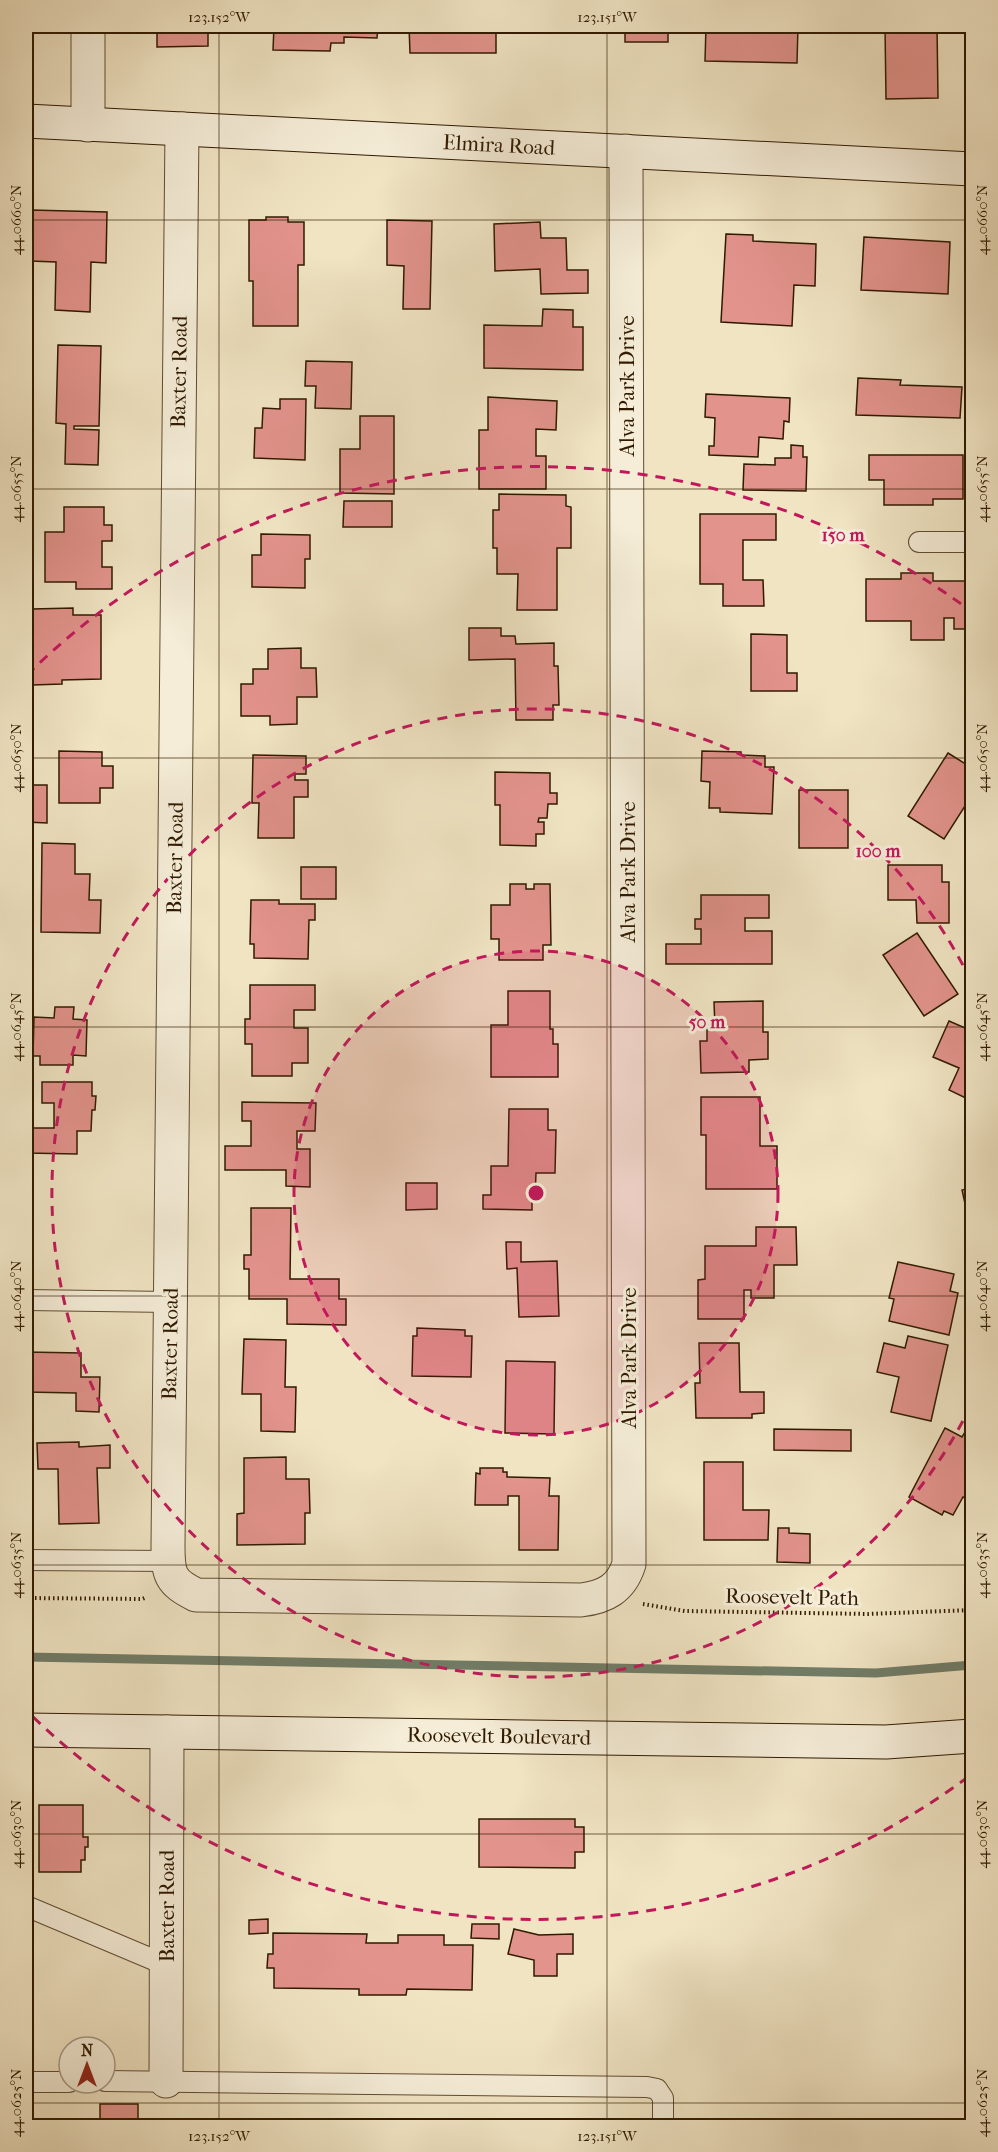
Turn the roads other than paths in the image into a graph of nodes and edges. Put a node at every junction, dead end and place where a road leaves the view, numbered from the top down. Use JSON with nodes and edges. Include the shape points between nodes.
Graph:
{"nodes":[{"id":1,"x":88,"y":26,"type":"edge"},
{"id":2,"x":26,"y":121,"type":"edge"},
{"id":3,"x":88,"y":125,"type":"junction"},
{"id":4,"x":182,"y":129,"type":"junction"},
{"id":5,"x":626,"y":151,"type":"junction"},
{"id":6,"x":972,"y":169,"type":"edge"},
{"id":7,"x":919,"y":542,"type":"dead end"},
{"id":8,"x":972,"y":542,"type":"edge"},
{"id":9,"x":26,"y":1300,"type":"edge"},
{"id":10,"x":170,"y":1302,"type":"junction"},
{"id":11,"x":26,"y":1560,"type":"edge"},
{"id":12,"x":172,"y":1573,"type":"junction"},
{"id":13,"x":26,"y":1730,"type":"edge"},
{"id":14,"x":167,"y":1732,"type":"junction"},
{"id":15,"x":972,"y":1736,"type":"edge"},
{"id":16,"x":26,"y":1906,"type":"edge"},
{"id":17,"x":166,"y":1965,"type":"junction"},
{"id":18,"x":117,"y":2081,"type":"edge"},
{"id":19,"x":166,"y":2081,"type":"junction"},
{"id":20,"x":26,"y":2082,"type":"edge"},
{"id":21,"x":57,"y":2082,"type":"edge"},
{"id":22,"x":663,"y":2127,"type":"edge"}],
"edges":[{"from":1,"to":3,"type":"street"},
{"from":2,"to":3,"type":"street","name":"Elmira Road"},
{"from":3,"to":4,"type":"street","name":"Elmira Road"},
{"from":4,"to":5,"type":"street","name":"Elmira Road"},
{"from":4,"to":10,"type":"street","name":"Baxter Road"},
{"from":5,"to":6,"type":"street","name":"Elmira Road"},
{"from":5,"to":12,"type":"street","name":"Alva Park Drive","via":[[630,1548],[625,1577],[616,1589],[598,1598],[581,1600],[196,1595]]},
{"from":7,"to":8,"type":"lane"},
{"from":9,"to":10,"type":"lane"},
{"from":10,"to":12,"type":"street","name":"Baxter Road"},
{"from":11,"to":12,"type":"lane"},
{"from":13,"to":14,"type":"street","name":"Roosevelt Boulevard"},
{"from":14,"to":15,"type":"street","name":"Roosevelt Boulevard","via":[[886,1742]]},
{"from":14,"to":17,"type":"street","name":"Baxter Road"},
{"from":16,"to":17,"type":"lane"},
{"from":17,"to":19,"type":"street","name":"Baxter Road"},
{"from":18,"to":19,"type":"lane"},
{"from":19,"to":22,"type":"lane","via":[[647,2087],[657,2089],[663,2098]]},
{"from":20,"to":21,"type":"lane"}]}
